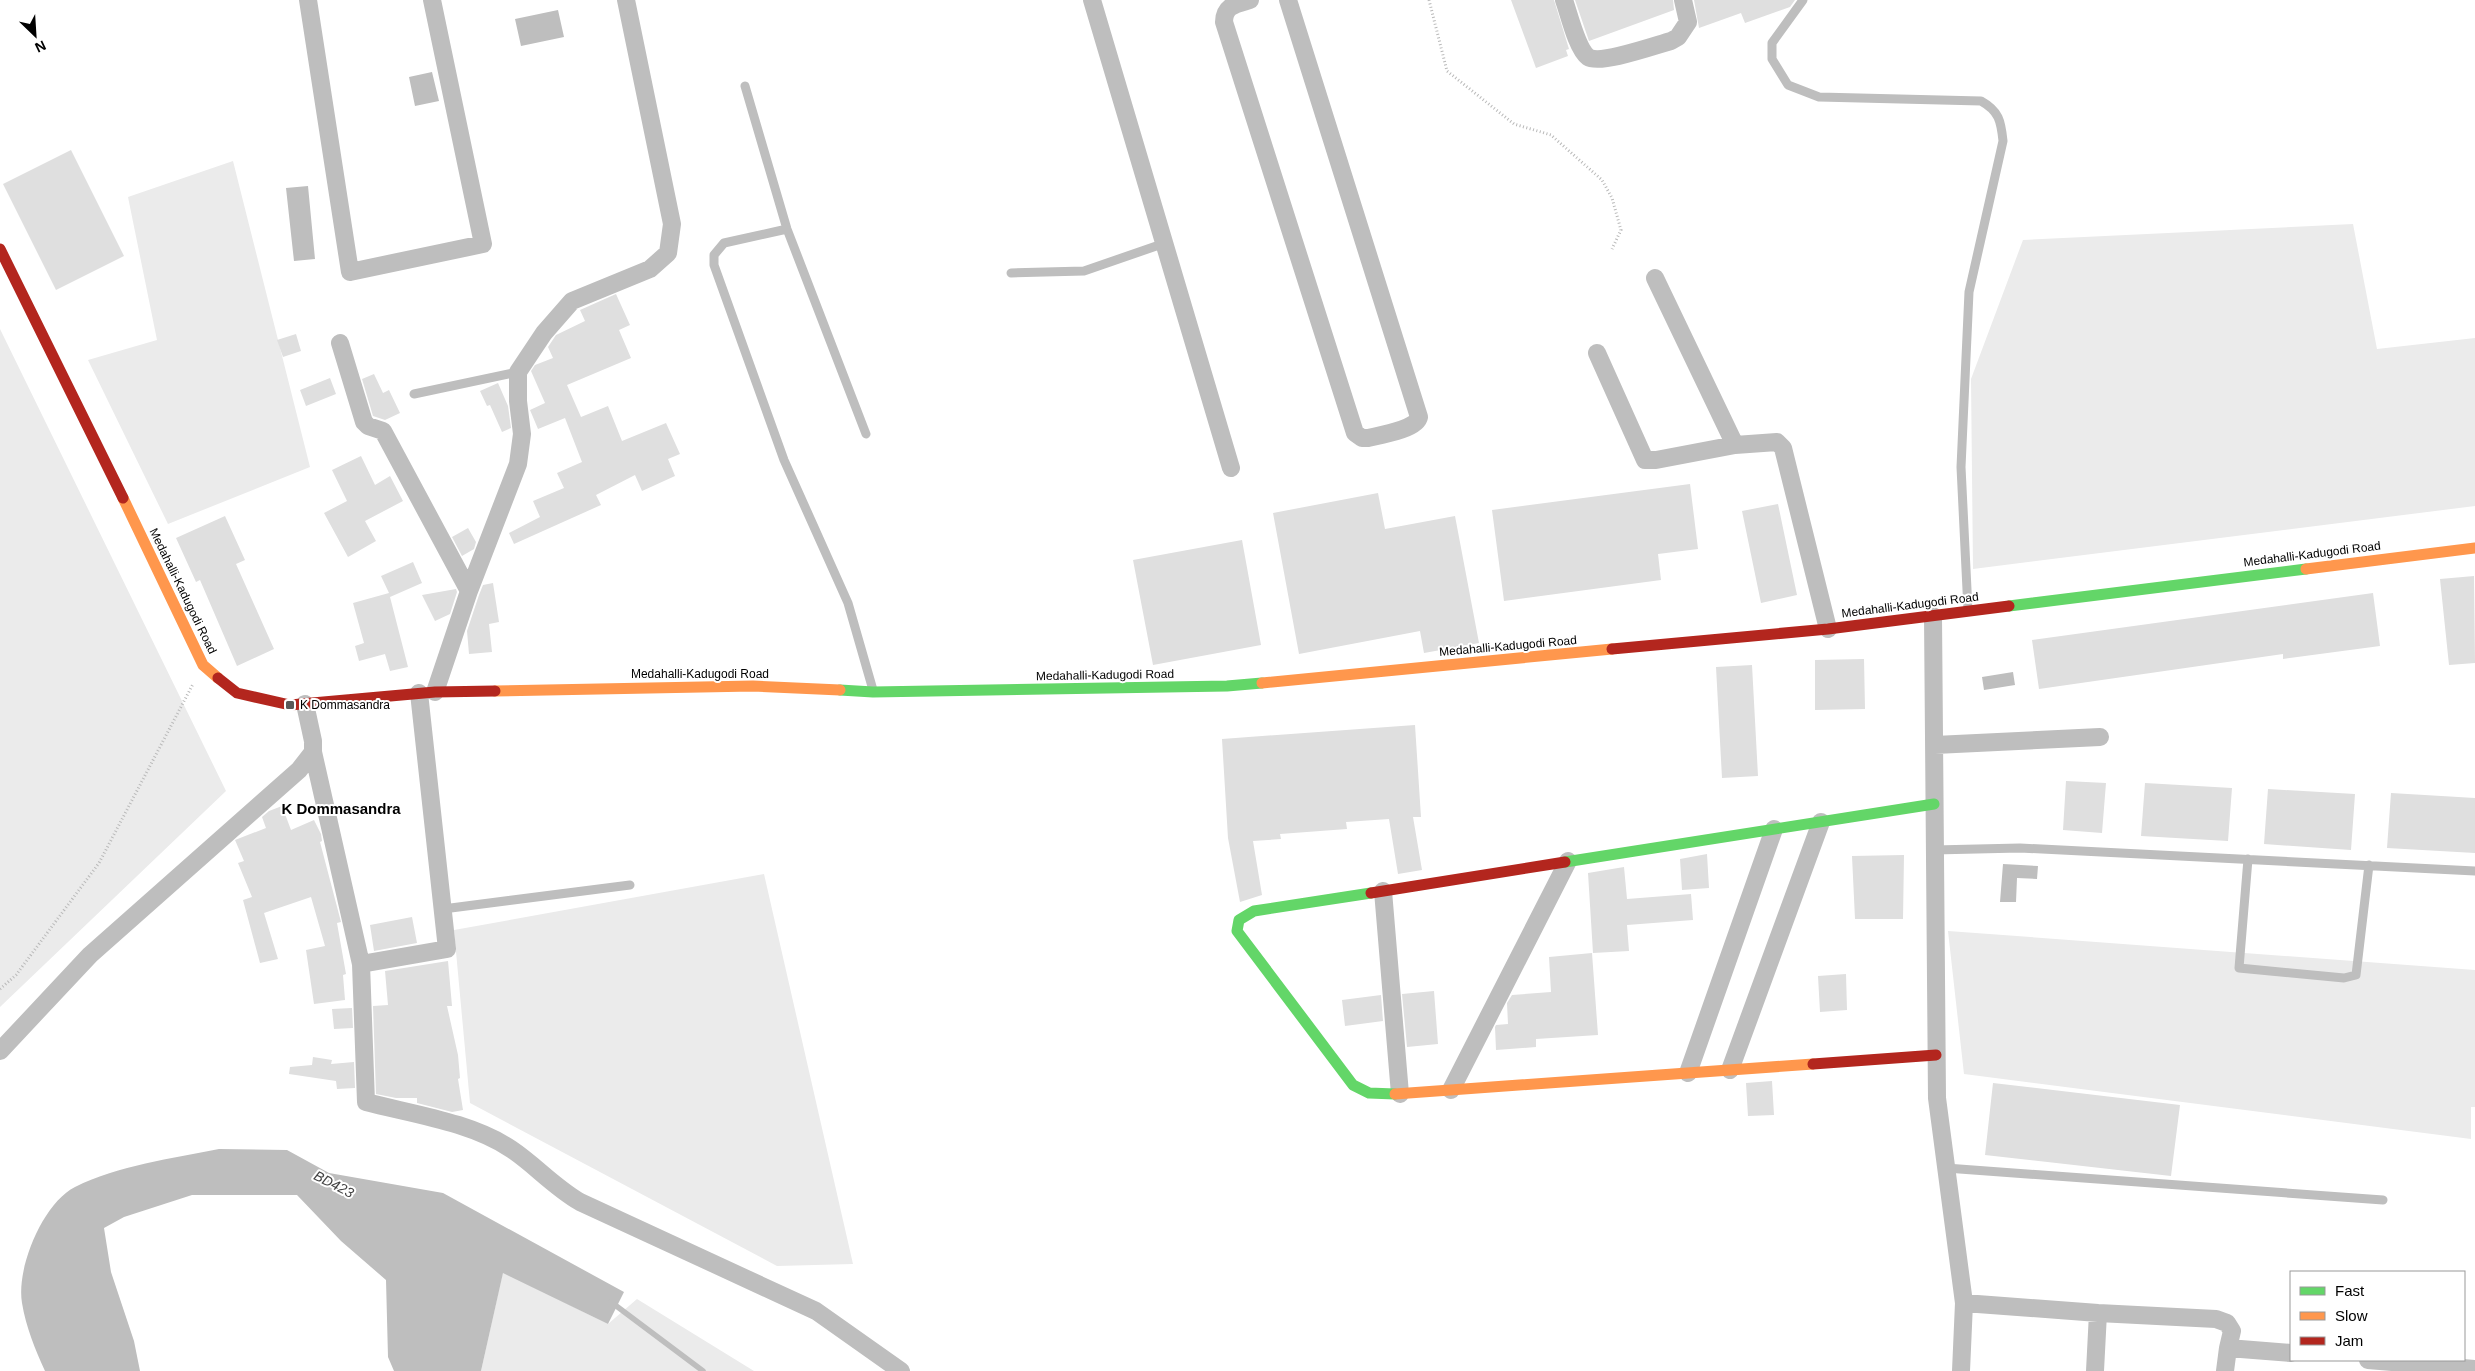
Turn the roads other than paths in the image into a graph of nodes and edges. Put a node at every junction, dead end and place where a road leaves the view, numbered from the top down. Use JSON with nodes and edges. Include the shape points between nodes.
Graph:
{"nodes":[{"id":1,"x":308,"y":0,"type":"edge"},
{"id":2,"x":432,"y":0,"type":"edge"},
{"id":3,"x":626,"y":0,"type":"edge"},
{"id":4,"x":1092,"y":0,"type":"edge"},
{"id":5,"x":1250,"y":0,"type":"edge"},
{"id":6,"x":1288,"y":0,"type":"edge"},
{"id":7,"x":1564,"y":0,"type":"edge"},
{"id":8,"x":1682,"y":0,"type":"edge"},
{"id":9,"x":1803,"y":0,"type":"edge"},
{"id":10,"x":1230,"y":3,"type":"edge"},
{"id":11,"x":745,"y":86,"type":"dead end"},
{"id":12,"x":787,"y":229,"type":"junction"},
{"id":13,"x":1164,"y":243,"type":"junction"},
{"id":14,"x":0,"y":249,"type":"edge"},
{"id":15,"x":1011,"y":274,"type":"dead end"},
{"id":16,"x":1655,"y":278,"type":"dead end"},
{"id":17,"x":340,"y":343,"type":"dead end"},
{"id":18,"x":1596,"y":353,"type":"dead end"},
{"id":19,"x":518,"y":372,"type":"junction"},
{"id":20,"x":414,"y":394,"type":"dead end"},
{"id":21,"x":866,"y":434,"type":"dead end"},
{"id":22,"x":1736,"y":446,"type":"junction"},
{"id":23,"x":1231,"y":468,"type":"dead end"},
{"id":24,"x":2475,"y":548,"type":"edge"},
{"id":25,"x":469,"y":591,"type":"junction"},
{"id":26,"x":1968,"y":611,"type":"junction"},
{"id":27,"x":1933,"y":616,"type":"junction"},
{"id":28,"x":1828,"y":629,"type":"junction"},
{"id":29,"x":427,"y":692,"type":"junction"},
{"id":30,"x":873,"y":692,"type":"junction"},
{"id":31,"x":305,"y":704,"type":"junction"},
{"id":32,"x":2100,"y":737,"type":"dead end"},
{"id":33,"x":1935,"y":745,"type":"junction"},
{"id":34,"x":313,"y":752,"type":"junction"},
{"id":35,"x":1934,"y":804,"type":"junction"},
{"id":36,"x":1821,"y":822,"type":"junction"},
{"id":37,"x":1774,"y":829,"type":"junction"},
{"id":38,"x":1934,"y":850,"type":"junction"},
{"id":39,"x":2248,"y":859,"type":"junction"},
{"id":40,"x":1568,"y":862,"type":"junction"},
{"id":41,"x":2369,"y":865,"type":"junction"},
{"id":42,"x":2475,"y":871,"type":"edge"},
{"id":43,"x":630,"y":885,"type":"dead end"},
{"id":44,"x":1383,"y":891,"type":"junction"},
{"id":45,"x":443,"y":909,"type":"junction"},
{"id":46,"x":361,"y":964,"type":"junction"},
{"id":47,"x":0,"y":1051,"type":"edge"},
{"id":48,"x":1936,"y":1055,"type":"junction"},
{"id":49,"x":1730,"y":1070,"type":"junction"},
{"id":50,"x":1688,"y":1073,"type":"junction"},
{"id":51,"x":1451,"y":1090,"type":"junction"},
{"id":52,"x":1400,"y":1094,"type":"junction"},
{"id":53,"x":1946,"y":1168,"type":"junction"},
{"id":54,"x":2382,"y":1200,"type":"dead end"},
{"id":55,"x":1964,"y":1303,"type":"junction"},
{"id":56,"x":2098,"y":1314,"type":"junction"},
{"id":57,"x":2228,"y":1348,"type":"junction"},
{"id":58,"x":2290,"y":1353,"type":"edge"},
{"id":59,"x":2380,"y":1361,"type":"edge"},
{"id":60,"x":2475,"y":1369,"type":"edge"},
{"id":61,"x":901,"y":1371,"type":"edge"},
{"id":62,"x":1961,"y":1371,"type":"edge"},
{"id":63,"x":2095,"y":1371,"type":"edge"},
{"id":64,"x":2225,"y":1371,"type":"edge"}],
"edges":[{"from":1,"to":2,"type":"street","via":[[350,272],[483,244]]},
{"from":3,"to":19,"type":"street","via":[[672,224],[668,253],[650,269],[572,301],[544,333]]},
{"from":4,"to":13,"type":"street"},
{"from":5,"to":10,"type":"street"},
{"from":6,"to":10,"type":"street","via":[[1419,417],[1412,426],[1368,438],[1355,433],[1224,22]]},
{"from":7,"to":8,"type":"street","via":[[1581,49],[1588,56],[1601,60],[1678,37],[1688,22]]},
{"from":9,"to":26,"type":"lane","via":[[1772,43],[1772,59],[1788,85],[1819,97],[1981,101],[1992,107],[2002,123],[2003,141],[1969,292],[1961,467]]},
{"from":11,"to":12,"type":"lane"},
{"from":12,"to":21,"type":"lane"},
{"from":12,"to":30,"type":"lane","via":[[724,243],[714,255],[714,265],[784,460],[848,603]]},
{"from":13,"to":15,"type":"lane","via":[[1084,271]]},
{"from":13,"to":23,"type":"street"},
{"from":14,"to":31,"type":"street","name":"Medahalli-Kadugodi Road","via":[[203,666],[237,694],[290,706]]},
{"from":16,"to":22,"type":"street"},
{"from":17,"to":25,"type":"street","via":[[364,422],[383,431]]},
{"from":18,"to":22,"type":"street","via":[[1646,460]]},
{"from":19,"to":20,"type":"lane"},
{"from":19,"to":25,"type":"street","via":[[522,434],[518,464]]},
{"from":22,"to":28,"type":"street","via":[[1777,442],[1783,448]]},
{"from":24,"to":26,"type":"street","name":"Medahalli-Kadugodi Road"},
{"from":25,"to":29,"type":"street"},
{"from":26,"to":27,"type":"street","name":"Medahalli-Kadugodi Road"},
{"from":27,"to":28,"type":"street","name":"Medahalli-Kadugodi Road"},
{"from":27,"to":33,"type":"street"},
{"from":28,"to":30,"type":"street","name":"Medahalli-Kadugodi Road","via":[[1227,686]]},
{"from":29,"to":30,"type":"street","name":"Medahalli-Kadugodi Road","via":[[753,686]]},
{"from":29,"to":31,"type":"street","name":"Medahalli-Kadugodi Road"},
{"from":29,"to":45,"type":"street"},
{"from":31,"to":34,"type":"street"},
{"from":32,"to":33,"type":"street"},
{"from":33,"to":35,"type":"street"},
{"from":34,"to":46,"type":"street"},
{"from":34,"to":47,"type":"street","via":[[299,770],[90,955]]},
{"from":35,"to":36,"type":"street"},
{"from":35,"to":38,"type":"street"},
{"from":36,"to":37,"type":"street"},
{"from":36,"to":49,"type":"street"},
{"from":37,"to":40,"type":"street"},
{"from":37,"to":50,"type":"street"},
{"from":38,"to":39,"type":"lane","via":[[2020,848]]},
{"from":38,"to":48,"type":"street"},
{"from":39,"to":41,"type":"lane"},
{"from":39,"to":41,"type":"lane","via":[[2240,968],[2344,978],[2356,975]]},
{"from":40,"to":44,"type":"street"},
{"from":40,"to":51,"type":"street"},
{"from":41,"to":42,"type":"lane"},
{"from":43,"to":45,"type":"lane"},
{"from":44,"to":52,"type":"street"},
{"from":44,"to":52,"type":"street","via":[[1254,911],[1239,920],[1237,931],[1359,1091]]},
{"from":45,"to":46,"type":"street","via":[[447,949]]},
{"from":46,"to":61,"type":"street","via":[[366,1102],[483,1133],[511,1149],[567,1195],[816,1311]]},
{"from":48,"to":49,"type":"street"},
{"from":48,"to":53,"type":"street","via":[[1936,1098]]},
{"from":49,"to":50,"type":"street"},
{"from":50,"to":51,"type":"street"},
{"from":51,"to":52,"type":"street"},
{"from":53,"to":54,"type":"lane"},
{"from":53,"to":55,"type":"street"},
{"from":55,"to":56,"type":"street"},
{"from":55,"to":62,"type":"street"},
{"from":56,"to":57,"type":"street","via":[[2216,1319],[2228,1323],[2232,1331]]},
{"from":56,"to":63,"type":"street"},
{"from":57,"to":58,"type":"street"},
{"from":57,"to":64,"type":"street"},
{"from":59,"to":60,"type":"street"}]}
